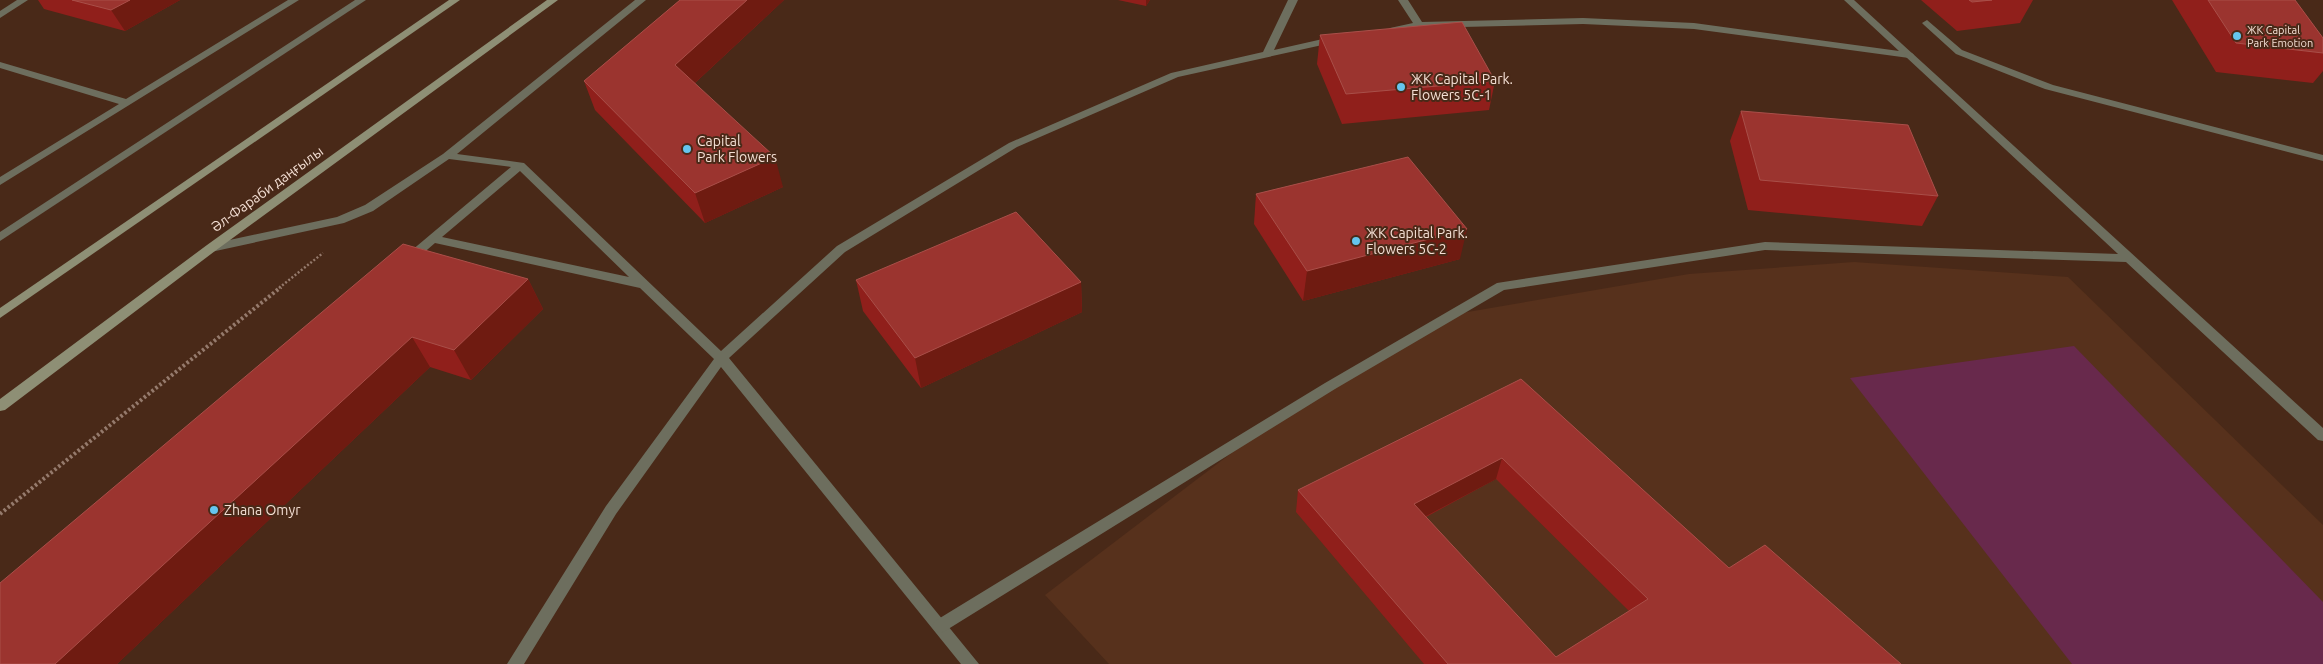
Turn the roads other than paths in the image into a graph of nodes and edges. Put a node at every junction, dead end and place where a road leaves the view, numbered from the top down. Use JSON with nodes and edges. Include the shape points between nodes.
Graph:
{"nodes":[{"id":1,"x":23,"y":0,"type":"edge"},
{"id":2,"x":294,"y":0,"type":"edge"},
{"id":3,"x":361,"y":0,"type":"edge"},
{"id":4,"x":455,"y":0,"type":"edge"},
{"id":5,"x":553,"y":0,"type":"edge"},
{"id":6,"x":642,"y":0,"type":"edge"},
{"id":7,"x":1293,"y":0,"type":"edge"},
{"id":8,"x":1403,"y":0,"type":"edge"},
{"id":9,"x":1849,"y":0,"type":"edge"},
{"id":10,"x":0,"y":15,"type":"edge"},
{"id":11,"x":1927,"y":23,"type":"dead end"},
{"id":12,"x":1419,"y":26,"type":"junction"},
{"id":13,"x":1380,"y":32,"type":"edge"},
{"id":14,"x":1350,"y":37,"type":"edge"},
{"id":15,"x":1267,"y":54,"type":"junction"},
{"id":16,"x":1909,"y":55,"type":"junction"},
{"id":17,"x":0,"y":65,"type":"edge"},
{"id":18,"x":128,"y":103,"type":"junction"},
{"id":19,"x":447,"y":156,"type":"junction"},
{"id":20,"x":2323,"y":158,"type":"edge"},
{"id":21,"x":520,"y":165,"type":"junction"},
{"id":22,"x":0,"y":182,"type":"edge"},
{"id":23,"x":0,"y":236,"type":"edge"},
{"id":24,"x":433,"y":239,"type":"junction"},
{"id":25,"x":211,"y":248,"type":"junction"},
{"id":26,"x":2132,"y":258,"type":"junction"},
{"id":27,"x":402,"y":265,"type":"edge"},
{"id":28,"x":644,"y":284,"type":"junction"},
{"id":29,"x":0,"y":314,"type":"edge"},
{"id":30,"x":721,"y":358,"type":"junction"},
{"id":31,"x":0,"y":406,"type":"edge"},
{"id":32,"x":2323,"y":436,"type":"edge"},
{"id":33,"x":940,"y":626,"type":"junction"},
{"id":34,"x":515,"y":664,"type":"edge"},
{"id":35,"x":971,"y":664,"type":"edge"}],
"edges":[{"from":1,"to":10,"type":"street"},
{"from":2,"to":18,"type":"street"},
{"from":3,"to":23,"type":"street"},
{"from":4,"to":29,"type":"main road"},
{"from":5,"to":25,"type":"main road","name":"Әл-Фараби даңғылы"},
{"from":6,"to":19,"type":"street"},
{"from":7,"to":15,"type":"street"},
{"from":8,"to":12,"type":"street"},
{"from":9,"to":16,"type":"street"},
{"from":11,"to":20,"type":"street","via":[[1959,52],[2049,87]]},
{"from":12,"to":13,"type":"street"},
{"from":12,"to":16,"type":"street","via":[[1583,21],[1694,26]]},
{"from":14,"to":15,"type":"street"},
{"from":15,"to":30,"type":"street","via":[[1175,75],[1013,145],[841,250]]},
{"from":16,"to":26,"type":"street"},
{"from":17,"to":18,"type":"street"},
{"from":18,"to":22,"type":"street"},
{"from":19,"to":21,"type":"street"},
{"from":19,"to":25,"type":"street","via":[[369,208],[340,220]]},
{"from":21,"to":24,"type":"street"},
{"from":21,"to":28,"type":"street"},
{"from":24,"to":27,"type":"street"},
{"from":24,"to":28,"type":"street"},
{"from":25,"to":31,"type":"main road","name":"Әл-Фараби даңғылы"},
{"from":26,"to":32,"type":"street"},
{"from":26,"to":33,"type":"street","via":[[1765,246],[1501,286]]},
{"from":28,"to":30,"type":"street"},
{"from":30,"to":33,"type":"street"},
{"from":30,"to":34,"type":"street","via":[[611,510]]},
{"from":33,"to":35,"type":"street"}]}
